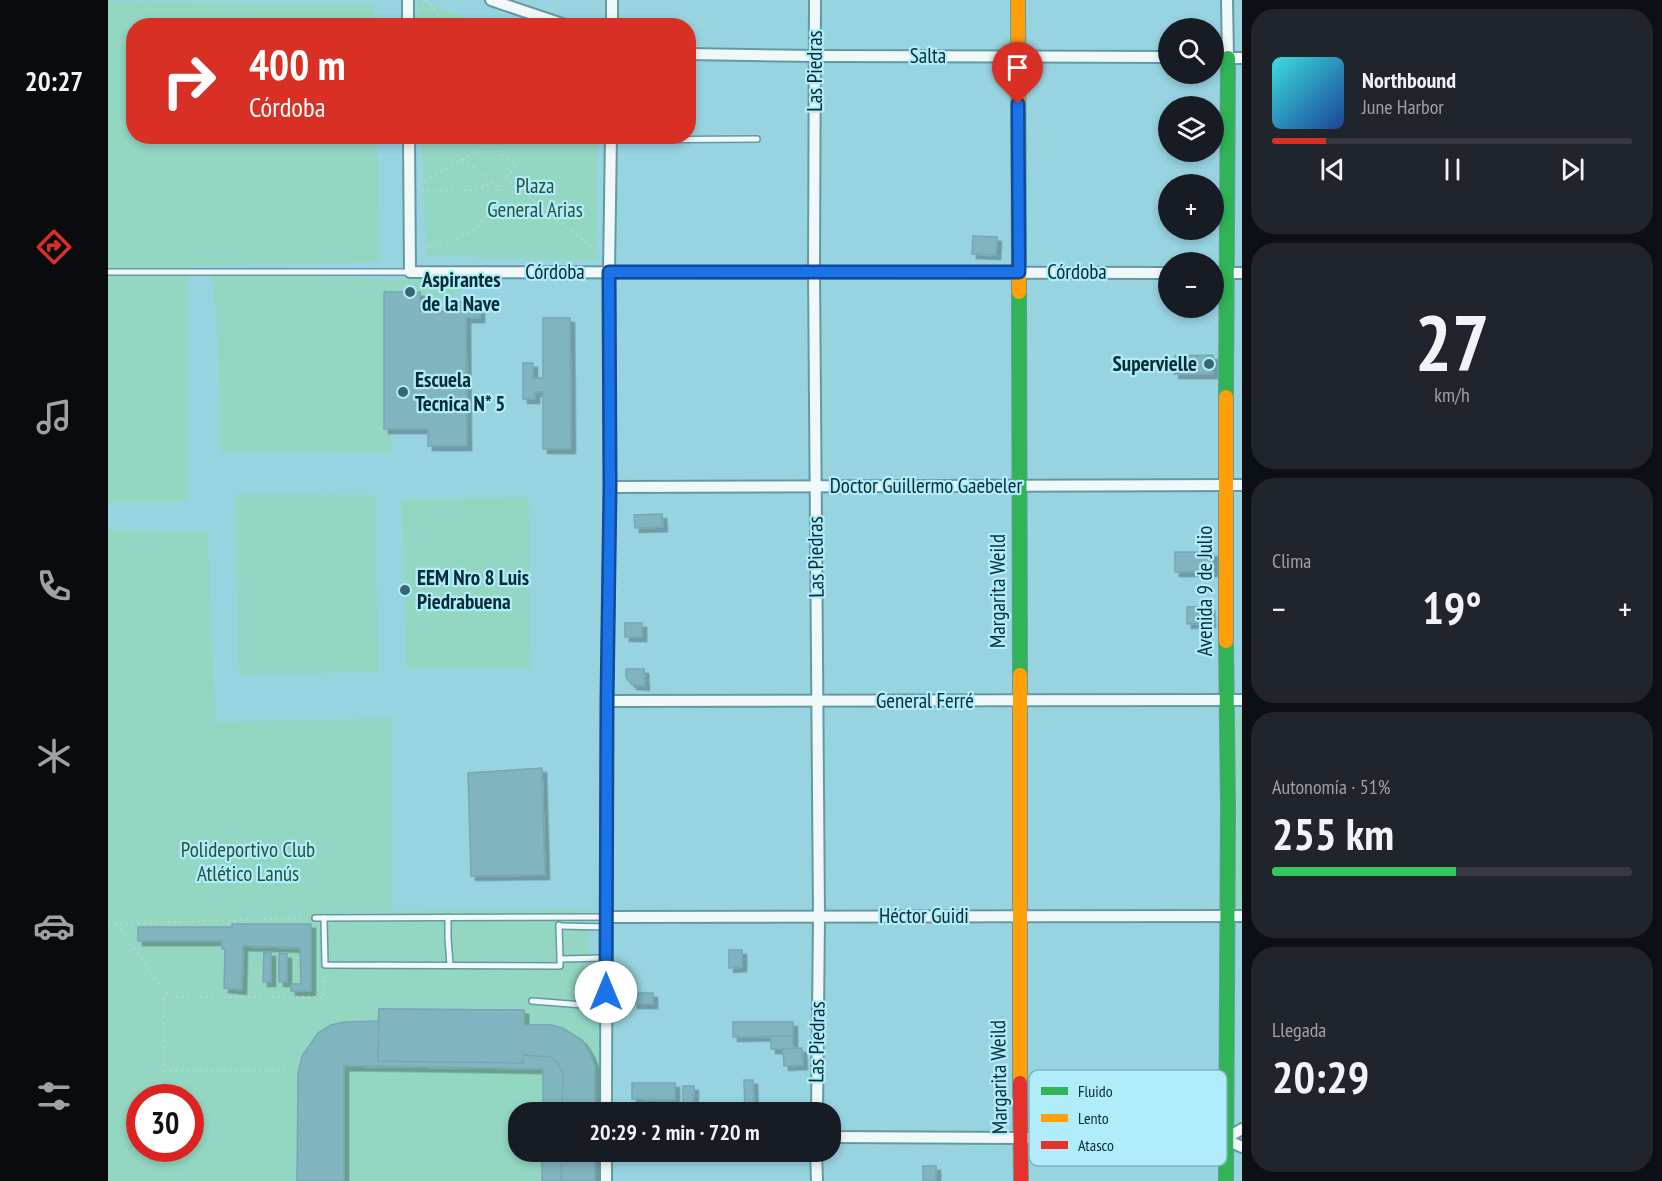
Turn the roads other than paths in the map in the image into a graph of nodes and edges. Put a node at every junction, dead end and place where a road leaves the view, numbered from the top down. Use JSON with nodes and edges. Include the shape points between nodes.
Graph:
{"nodes":[{"id":1,"x":408,"y":0,"type":"edge"},
{"id":2,"x":491,"y":0,"type":"edge"},
{"id":3,"x":612,"y":0,"type":"edge"},
{"id":4,"x":816,"y":0,"type":"edge"},
{"id":5,"x":1018,"y":0,"type":"edge"},
{"id":6,"x":1227,"y":0,"type":"edge"},
{"id":7,"x":408,"y":18,"type":"edge"},
{"id":8,"x":544,"y":18,"type":"edge"},
{"id":9,"x":612,"y":18,"type":"edge"},
{"id":10,"x":696,"y":54,"type":"edge"},
{"id":11,"x":815,"y":56,"type":"junction"},
{"id":12,"x":1018,"y":56,"type":"junction"},
{"id":13,"x":1158,"y":57,"type":"edge"},
{"id":14,"x":1235,"y":58,"type":"edge"},
{"id":15,"x":696,"y":139,"type":"edge"},
{"id":16,"x":757,"y":139,"type":"dead end"},
{"id":17,"x":409,"y":144,"type":"edge"},
{"id":18,"x":611,"y":144,"type":"edge"},
{"id":19,"x":1221,"y":252,"type":"edge"},
{"id":20,"x":609,"y":266,"type":"junction"},
{"id":21,"x":108,"y":272,"type":"edge"},
{"id":22,"x":410,"y":272,"type":"junction"},
{"id":23,"x":814,"y":272,"type":"junction"},
{"id":24,"x":1019,"y":272,"type":"junction"},
{"id":25,"x":1158,"y":273,"type":"edge"},
{"id":26,"x":1224,"y":273,"type":"edge"},
{"id":27,"x":1242,"y":273,"type":"edge"},
{"id":28,"x":1221,"y":318,"type":"edge"},
{"id":29,"x":1225,"y":485,"type":"junction"},
{"id":30,"x":1242,"y":485,"type":"edge"},
{"id":31,"x":815,"y":486,"type":"junction"},
{"id":32,"x":1019,"y":486,"type":"junction"},
{"id":33,"x":610,"y":487,"type":"junction"},
{"id":34,"x":1227,"y":700,"type":"junction"},
{"id":35,"x":1242,"y":700,"type":"edge"},
{"id":36,"x":607,"y":701,"type":"junction"},
{"id":37,"x":1020,"y":701,"type":"junction"},
{"id":38,"x":818,"y":702,"type":"junction"},
{"id":39,"x":1019,"y":915,"type":"junction"},
{"id":40,"x":1242,"y":916,"type":"edge"},
{"id":41,"x":448,"y":917,"type":"junction"},
{"id":42,"x":559,"y":917,"type":"junction"},
{"id":43,"x":819,"y":917,"type":"junction"},
{"id":44,"x":1227,"y":917,"type":"junction"},
{"id":45,"x":315,"y":918,"type":"road end"},
{"id":46,"x":324,"y":918,"type":"junction"},
{"id":47,"x":607,"y":922,"type":"junction"},
{"id":48,"x":559,"y":927,"type":"junction"},
{"id":49,"x":606,"y":958,"type":"junction"},
{"id":50,"x":560,"y":959,"type":"junction"},
{"id":51,"x":450,"y":965,"type":"junction"},
{"id":52,"x":532,"y":1001,"type":"dead end"},
{"id":53,"x":606,"y":1009,"type":"junction"},
{"id":54,"x":1226,"y":1070,"type":"edge"},
{"id":55,"x":606,"y":1102,"type":"edge"},
{"id":56,"x":817,"y":1102,"type":"edge"},
{"id":57,"x":1242,"y":1129,"type":"edge"},
{"id":58,"x":841,"y":1137,"type":"edge"},
{"id":59,"x":1227,"y":1137,"type":"edge"},
{"id":60,"x":1021,"y":1138,"type":"junction"},
{"id":61,"x":1029,"y":1138,"type":"edge"},
{"id":62,"x":1227,"y":1139,"type":"edge"},
{"id":63,"x":1242,"y":1147,"type":"edge"},
{"id":64,"x":606,"y":1162,"type":"edge"},
{"id":65,"x":816,"y":1162,"type":"edge"},
{"id":66,"x":1226,"y":1166,"type":"edge"},
{"id":67,"x":606,"y":1181,"type":"edge"},
{"id":68,"x":817,"y":1181,"type":"edge"},
{"id":69,"x":1021,"y":1181,"type":"edge"},
{"id":70,"x":1226,"y":1181,"type":"edge"}],
"edges":[{"from":1,"to":7,"type":"street"},
{"from":2,"to":8,"type":"street"},
{"from":3,"to":9,"type":"street"},
{"from":4,"to":11,"type":"street","name":"Las Piedras"},
{"from":5,"to":12,"type":"street","name":"Margarita Weild"},
{"from":6,"to":14,"type":"street","name":"Avenida 9 de Julio"},
{"from":10,"to":11,"type":"street","name":"Salta"},
{"from":11,"to":12,"type":"street","name":"Salta"},
{"from":11,"to":23,"type":"street","name":"Las Piedras"},
{"from":12,"to":13,"type":"street","name":"Salta"},
{"from":12,"to":24,"type":"street","name":"Margarita Weild"},
{"from":14,"to":19,"type":"street","name":"Avenida 9 de Julio"},
{"from":15,"to":16,"type":"lane"},
{"from":17,"to":22,"type":"street"},
{"from":18,"to":20,"type":"street"},
{"from":20,"to":22,"type":"street","name":"Córdoba"},
{"from":20,"to":23,"type":"street","name":"Córdoba"},
{"from":20,"to":33,"type":"street"},
{"from":21,"to":22,"type":"lane"},
{"from":23,"to":24,"type":"street","name":"Córdoba"},
{"from":23,"to":31,"type":"street","name":"Las Piedras"},
{"from":24,"to":25,"type":"street","name":"Córdoba"},
{"from":24,"to":32,"type":"street","name":"Margarita Weild"},
{"from":26,"to":27,"type":"street"},
{"from":28,"to":29,"type":"street","name":"Avenida 9 de Julio"},
{"from":29,"to":30,"type":"street","name":"Doctor Guillermo Gaebeler"},
{"from":29,"to":32,"type":"street","name":"Doctor Guillermo Gaebeler"},
{"from":29,"to":34,"type":"street","name":"Avenida 9 de Julio"},
{"from":31,"to":32,"type":"street","name":"Doctor Guillermo Gaebeler"},
{"from":31,"to":33,"type":"street","name":"Doctor Guillermo Gaebeler"},
{"from":31,"to":38,"type":"street","name":"Las Piedras"},
{"from":32,"to":37,"type":"street","name":"Margarita Weild"},
{"from":33,"to":36,"type":"street"},
{"from":34,"to":35,"type":"street","name":"General Ferré"},
{"from":34,"to":37,"type":"street","name":"General Ferré"},
{"from":34,"to":44,"type":"street","name":"Avenida 9 de Julio"},
{"from":36,"to":38,"type":"street","name":"General Ferré"},
{"from":36,"to":47,"type":"street"},
{"from":37,"to":38,"type":"street","name":"General Ferré"},
{"from":37,"to":39,"type":"street","name":"Margarita Weild"},
{"from":38,"to":43,"type":"street","name":"Las Piedras"},
{"from":39,"to":43,"type":"street","name":"Héctor Guidi"},
{"from":39,"to":44,"type":"street","name":"Héctor Guidi"},
{"from":39,"to":60,"type":"street","name":"Margarita Weild"},
{"from":40,"to":44,"type":"street","name":"Héctor Guidi"},
{"from":41,"to":42,"type":"lane"},
{"from":41,"to":46,"type":"lane"},
{"from":41,"to":51,"type":"lane"},
{"from":42,"to":47,"type":"lane"},
{"from":42,"to":48,"type":"lane"},
{"from":43,"to":47,"type":"street","name":"Héctor Guidi"},
{"from":43,"to":56,"type":"street","name":"Las Piedras"},
{"from":44,"to":54,"type":"street","name":"Avenida 9 de Julio"},
{"from":45,"to":46,"type":"lane"},
{"from":46,"to":51,"type":"lane","via":[[325,964]]},
{"from":47,"to":48,"type":"lane"},
{"from":47,"to":49,"type":"street"},
{"from":48,"to":50,"type":"lane"},
{"from":49,"to":50,"type":"lane"},
{"from":49,"to":53,"type":"street"},
{"from":50,"to":51,"type":"lane","via":[[560,966]]},
{"from":52,"to":53,"type":"lane"},
{"from":53,"to":55,"type":"street"},
{"from":57,"to":59,"type":"street"},
{"from":58,"to":60,"type":"street"},
{"from":60,"to":61,"type":"street"},
{"from":60,"to":69,"type":"street","name":"Margarita Weild"},
{"from":62,"to":63,"type":"street"},
{"from":64,"to":67,"type":"street"},
{"from":65,"to":68,"type":"street"},
{"from":66,"to":70,"type":"street","name":"Avenida 9 de Julio"}]}
